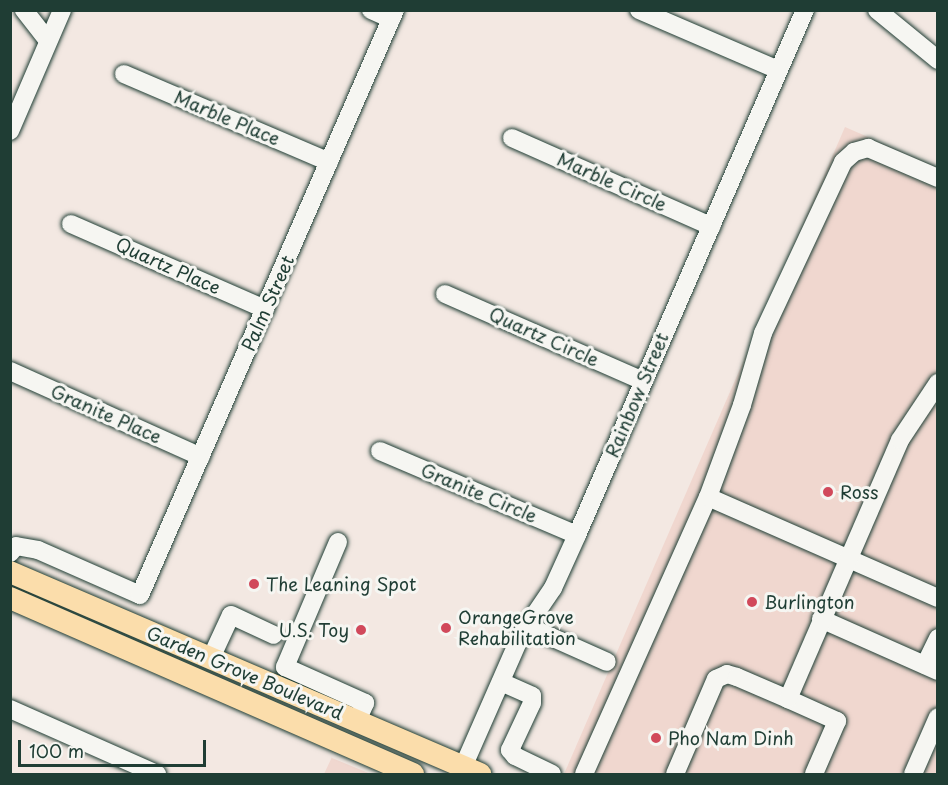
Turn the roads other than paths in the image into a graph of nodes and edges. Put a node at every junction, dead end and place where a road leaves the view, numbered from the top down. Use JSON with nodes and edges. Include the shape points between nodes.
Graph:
{"nodes":[{"id":1,"x":24,"y":10,"type":"edge"},
{"id":2,"x":62,"y":10,"type":"edge"},
{"id":3,"x":371,"y":10,"type":"edge"},
{"id":4,"x":639,"y":10,"type":"edge"},
{"id":5,"x":805,"y":10,"type":"edge"},
{"id":6,"x":878,"y":10,"type":"edge"},
{"id":7,"x":393,"y":15,"type":"edge"},
{"id":8,"x":48,"y":41,"type":"junction"},
{"id":9,"x":938,"y":60,"type":"edge"},
{"id":10,"x":778,"y":70,"type":"junction"},
{"id":11,"x":124,"y":74,"type":"dead end"},
{"id":12,"x":10,"y":131,"type":"edge"},
{"id":13,"x":512,"y":138,"type":"dead end"},
{"id":14,"x":329,"y":162,"type":"junction"},
{"id":15,"x":938,"y":178,"type":"edge"},
{"id":16,"x":71,"y":224,"type":"dead end"},
{"id":17,"x":711,"y":226,"type":"junction"},
{"id":18,"x":445,"y":294,"type":"dead end"},
{"id":19,"x":265,"y":309,"type":"junction"},
{"id":20,"x":10,"y":371,"type":"edge"},
{"id":21,"x":643,"y":381,"type":"junction"},
{"id":22,"x":938,"y":383,"type":"edge"},
{"id":23,"x":380,"y":451,"type":"dead end"},
{"id":24,"x":201,"y":457,"type":"junction"},
{"id":25,"x":708,"y":497,"type":"junction"},
{"id":26,"x":577,"y":535,"type":"junction"},
{"id":27,"x":338,"y":542,"type":"dead end"},
{"id":28,"x":10,"y":553,"type":"edge"},
{"id":29,"x":848,"y":558,"type":"junction"},
{"id":30,"x":10,"y":572,"type":"edge"},
{"id":31,"x":10,"y":598,"type":"edge"},
{"id":32,"x":938,"y":598,"type":"edge"},
{"id":33,"x":821,"y":619,"type":"junction"},
{"id":34,"x":529,"y":624,"type":"junction"},
{"id":35,"x":274,"y":635,"type":"dead end"},
{"id":36,"x":938,"y":638,"type":"edge"},
{"id":37,"x":211,"y":658,"type":"junction"},
{"id":38,"x":607,"y":662,"type":"dead end"},
{"id":39,"x":932,"y":668,"type":"edge"},
{"id":40,"x":281,"y":677,"type":"junction"},
{"id":41,"x":501,"y":682,"type":"junction"},
{"id":42,"x":788,"y":699,"type":"junction"},
{"id":43,"x":10,"y":709,"type":"edge"},
{"id":44,"x":938,"y":717,"type":"edge"},
{"id":45,"x":468,"y":772,"type":"edge"},
{"id":46,"x":157,"y":774,"type":"edge"},
{"id":47,"x":413,"y":774,"type":"edge"},
{"id":48,"x":552,"y":774,"type":"edge"},
{"id":49,"x":584,"y":774,"type":"edge"},
{"id":50,"x":675,"y":774,"type":"edge"},
{"id":51,"x":814,"y":774,"type":"edge"},
{"id":52,"x":913,"y":774,"type":"edge"}],
"edges":[{"from":1,"to":8,"type":"street"},
{"from":2,"to":8,"type":"street"},
{"from":3,"to":7,"type":"street"},
{"from":4,"to":10,"type":"street"},
{"from":5,"to":10,"type":"street","name":"Rainbow Street"},
{"from":6,"to":9,"type":"street"},
{"from":7,"to":14,"type":"street","name":"Palm Street"},
{"from":8,"to":12,"type":"street"},
{"from":10,"to":17,"type":"street","name":"Rainbow Street"},
{"from":11,"to":14,"type":"street","name":"Marble Place"},
{"from":13,"to":17,"type":"street","name":"Marble Circle"},
{"from":14,"to":19,"type":"street","name":"Palm Street"},
{"from":15,"to":25,"type":"street","via":[[868,148],[854,152],[843,162],[763,333]]},
{"from":16,"to":19,"type":"street","name":"Quartz Place"},
{"from":17,"to":21,"type":"street","name":"Rainbow Street"},
{"from":18,"to":21,"type":"street","name":"Quartz Circle"},
{"from":19,"to":24,"type":"street","name":"Palm Street"},
{"from":20,"to":24,"type":"street","name":"Granite Place"},
{"from":21,"to":26,"type":"street","name":"Rainbow Street"},
{"from":22,"to":29,"type":"street","via":[[900,440]]},
{"from":23,"to":26,"type":"street","name":"Granite Circle"},
{"from":24,"to":28,"type":"street","name":"Palm Street","via":[[140,595],[38,550],[16,546]]},
{"from":25,"to":29,"type":"street"},
{"from":25,"to":49,"type":"street"},
{"from":26,"to":34,"type":"street","name":"Rainbow Street","via":[[553,588]]},
{"from":27,"to":40,"type":"street"},
{"from":29,"to":32,"type":"street"},
{"from":29,"to":33,"type":"street"},
{"from":30,"to":37,"type":"main road","name":"Garden Grove Boulevard"},
{"from":31,"to":47,"type":"main road","name":"Garden Grove Boulevard"},
{"from":33,"to":39,"type":"street"},
{"from":33,"to":42,"type":"street"},
{"from":34,"to":38,"type":"street"},
{"from":34,"to":41,"type":"street","name":"Rainbow Street"},
{"from":35,"to":37,"type":"street","via":[[231,615]]},
{"from":36,"to":39,"type":"street"},
{"from":37,"to":40,"type":"main road","name":"Garden Grove Boulevard"},
{"from":40,"to":45,"type":"main road","name":"Garden Grove Boulevard","via":[[357,721]]},
{"from":41,"to":45,"type":"street","name":"Rainbow Street"},
{"from":41,"to":48,"type":"street","via":[[532,696],[510,750]]},
{"from":42,"to":50,"type":"street","via":[[727,674],[716,678]]},
{"from":42,"to":51,"type":"street","via":[[837,721]]},
{"from":43,"to":46,"type":"street"},
{"from":44,"to":52,"type":"street"}]}
